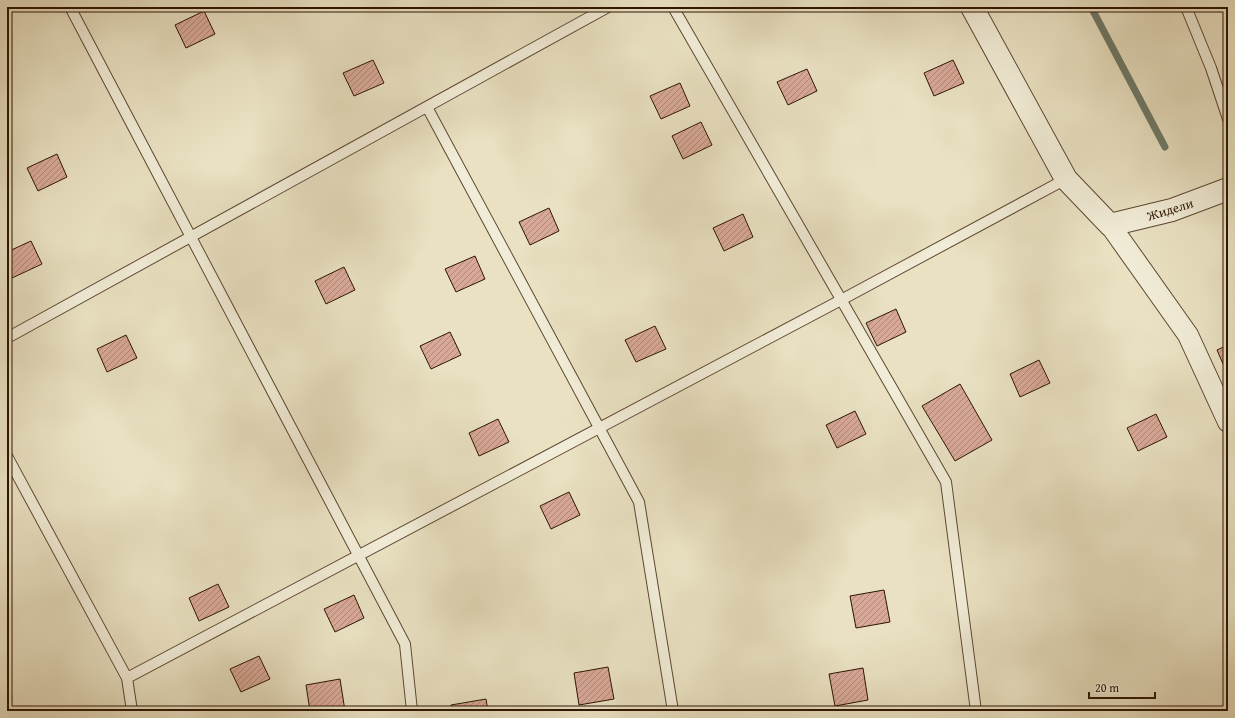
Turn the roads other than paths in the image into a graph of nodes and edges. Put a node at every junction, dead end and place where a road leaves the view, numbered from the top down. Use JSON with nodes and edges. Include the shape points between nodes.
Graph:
{"nodes":[{"id":1,"x":70,"y":7,"type":"edge"},
{"id":2,"x":608,"y":7,"type":"edge"},
{"id":3,"x":673,"y":7,"type":"edge"},
{"id":4,"x":972,"y":7,"type":"edge"},
{"id":5,"x":1186,"y":7,"type":"edge"},
{"id":6,"x":427,"y":107,"type":"junction"},
{"id":7,"x":1228,"y":119,"type":"edge"},
{"id":8,"x":1066,"y":179,"type":"junction"},
{"id":9,"x":1228,"y":189,"type":"edge"},
{"id":10,"x":1110,"y":225,"type":"junction"},
{"id":11,"x":192,"y":237,"type":"junction"},
{"id":12,"x":841,"y":300,"type":"junction"},
{"id":13,"x":7,"y":338,"type":"edge"},
{"id":14,"x":1228,"y":422,"type":"edge"},
{"id":15,"x":600,"y":428,"type":"junction"},
{"id":16,"x":7,"y":456,"type":"edge"},
{"id":17,"x":357,"y":556,"type":"junction"},
{"id":18,"x":127,"y":678,"type":"junction"},
{"id":19,"x":132,"y":711,"type":"edge"},
{"id":20,"x":412,"y":711,"type":"edge"},
{"id":21,"x":673,"y":711,"type":"edge"},
{"id":22,"x":976,"y":711,"type":"edge"}],
"edges":[{"from":1,"to":11,"type":"lane"},
{"from":2,"to":6,"type":"lane"},
{"from":3,"to":12,"type":"lane"},
{"from":4,"to":8,"type":"street"},
{"from":5,"to":7,"type":"lane"},
{"from":6,"to":11,"type":"lane"},
{"from":6,"to":15,"type":"lane"},
{"from":8,"to":10,"type":"street"},
{"from":8,"to":12,"type":"lane"},
{"from":9,"to":10,"type":"street","name":"Жидели","via":[[1172,210]]},
{"from":10,"to":14,"type":"street","via":[[1188,335]]},
{"from":11,"to":13,"type":"lane"},
{"from":11,"to":17,"type":"lane"},
{"from":12,"to":15,"type":"lane"},
{"from":12,"to":22,"type":"lane","via":[[946,482]]},
{"from":15,"to":17,"type":"lane"},
{"from":15,"to":21,"type":"lane","via":[[639,502]]},
{"from":16,"to":18,"type":"lane"},
{"from":17,"to":18,"type":"lane"},
{"from":17,"to":20,"type":"lane","via":[[405,644]]},
{"from":18,"to":19,"type":"lane"}]}
